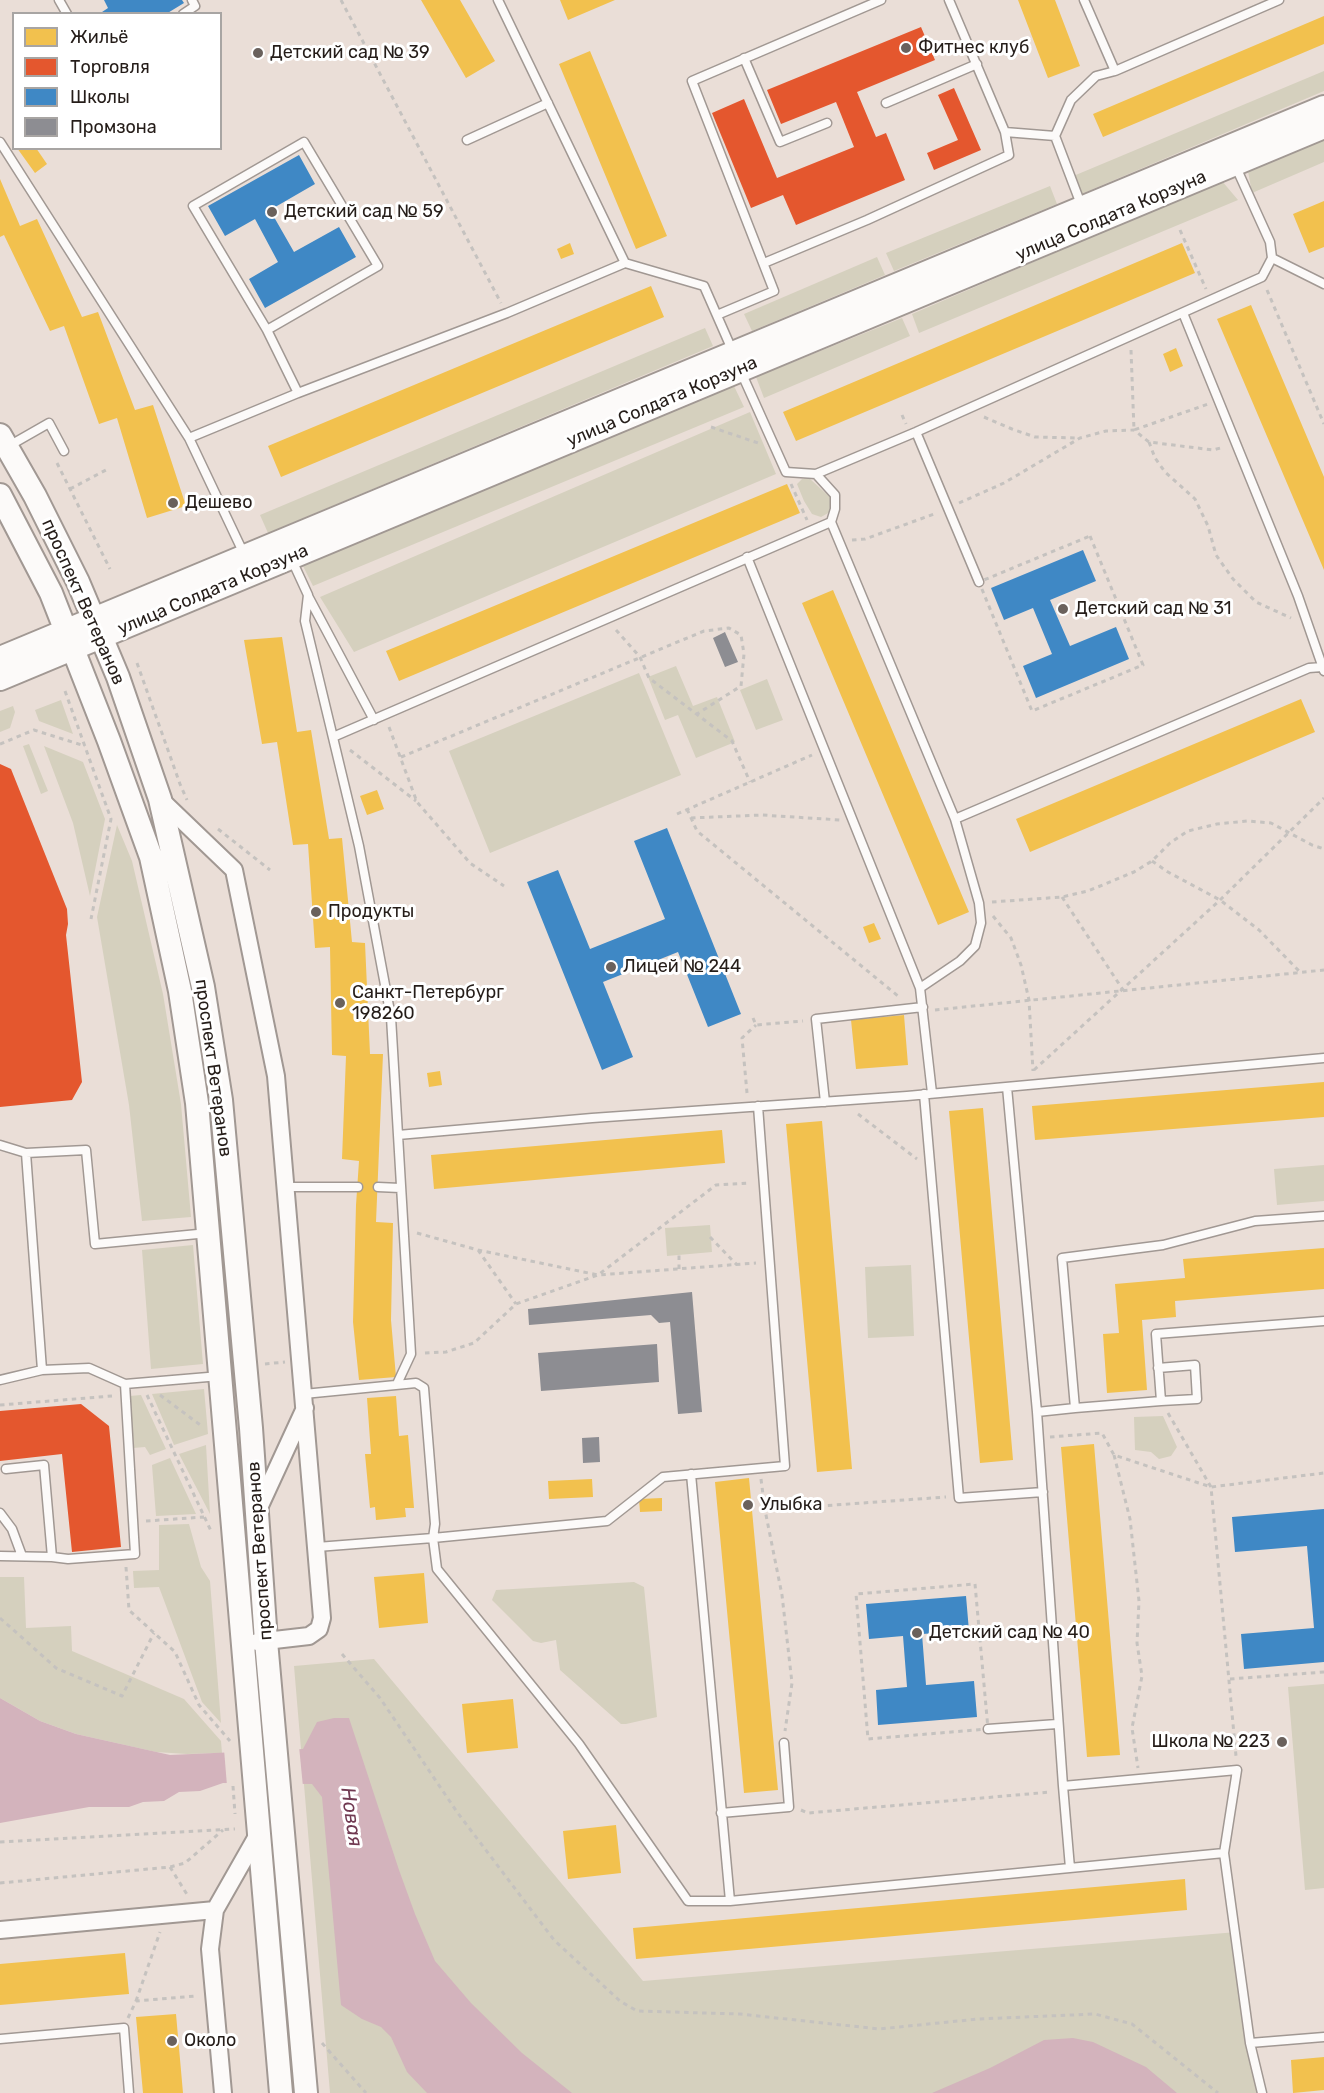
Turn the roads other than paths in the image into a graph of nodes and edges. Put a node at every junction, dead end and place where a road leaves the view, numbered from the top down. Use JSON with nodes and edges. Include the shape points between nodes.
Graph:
{"nodes":[{"id":1,"x":192,"y":0,"type":"edge"},
{"id":2,"x":498,"y":0,"type":"edge"},
{"id":3,"x":881,"y":0,"type":"edge"},
{"id":4,"x":950,"y":0,"type":"edge"},
{"id":5,"x":1084,"y":0,"type":"edge"},
{"id":6,"x":1279,"y":0,"type":"edge"},
{"id":7,"x":186,"y":12,"type":"edge"},
{"id":8,"x":744,"y":58,"type":"junction"},
{"id":9,"x":977,"y":64,"type":"junction"},
{"id":10,"x":1115,"y":71,"type":"junction"},
{"id":11,"x":548,"y":103,"type":"junction"},
{"id":12,"x":886,"y":103,"type":"dead end"},
{"id":13,"x":1324,"y":107,"type":"edge"},
{"id":14,"x":827,"y":123,"type":"dead end"},
{"id":15,"x":1324,"y":127,"type":"edge"},
{"id":16,"x":1005,"y":132,"type":"junction"},
{"id":17,"x":1054,"y":136,"type":"junction"},
{"id":18,"x":467,"y":140,"type":"dead end"},
{"id":19,"x":0,"y":142,"type":"edge"},
{"id":20,"x":1231,"y":156,"type":"junction"},
{"id":21,"x":1086,"y":216,"type":"junction"},
{"id":22,"x":1272,"y":258,"type":"junction"},
{"id":23,"x":625,"y":263,"type":"junction"},
{"id":24,"x":764,"y":263,"type":"junction"},
{"id":25,"x":1324,"y":284,"type":"edge"},
{"id":26,"x":1183,"y":313,"type":"junction"},
{"id":27,"x":717,"y":315,"type":"junction"},
{"id":28,"x":267,"y":330,"type":"junction"},
{"id":29,"x":736,"y":361,"type":"junction"},
{"id":30,"x":298,"y":393,"type":"junction"},
{"id":31,"x":916,"y":432,"type":"junction"},
{"id":32,"x":189,"y":438,"type":"junction"},
{"id":33,"x":3,"y":441,"type":"edge"},
{"id":34,"x":64,"y":451,"type":"dead end"},
{"id":35,"x":816,"y":474,"type":"junction"},
{"id":36,"x":0,"y":495,"type":"edge"},
{"id":37,"x":831,"y":522,"type":"junction"},
{"id":38,"x":287,"y":548,"type":"junction"},
{"id":39,"x":747,"y":557,"type":"junction"},
{"id":40,"x":248,"y":565,"type":"junction"},
{"id":41,"x":979,"y":582,"type":"road end"},
{"id":42,"x":308,"y":595,"type":"junction"},
{"id":43,"x":97,"y":628,"type":"junction"},
{"id":44,"x":70,"y":639,"type":"junction"},
{"id":45,"x":0,"y":658,"type":"edge"},
{"id":46,"x":1323,"y":669,"type":"edge"},
{"id":47,"x":0,"y":679,"type":"edge"},
{"id":48,"x":374,"y":720,"type":"junction"},
{"id":49,"x":333,"y":737,"type":"junction"},
{"id":50,"x":160,"y":799,"type":"junction"},
{"id":51,"x":955,"y":819,"type":"junction"},
{"id":52,"x":920,"y":988,"type":"junction"},
{"id":53,"x":923,"y":1007,"type":"junction"},
{"id":54,"x":1324,"y":1058,"type":"edge"},
{"id":55,"x":1007,"y":1087,"type":"junction"},
{"id":56,"x":928,"y":1094,"type":"junction"},
{"id":57,"x":825,"y":1102,"type":"junction"},
{"id":58,"x":758,"y":1106,"type":"junction"},
{"id":59,"x":398,"y":1135,"type":"junction"},
{"id":60,"x":0,"y":1145,"type":"edge"},
{"id":61,"x":26,"y":1153,"type":"junction"},
{"id":62,"x":286,"y":1187,"type":"junction"},
{"id":63,"x":358,"y":1187,"type":"dead end"},
{"id":64,"x":378,"y":1187,"type":"dead end"},
{"id":65,"x":400,"y":1188,"type":"junction"},
{"id":66,"x":1324,"y":1216,"type":"edge"},
{"id":67,"x":208,"y":1233,"type":"junction"},
{"id":68,"x":1324,"y":1321,"type":"edge"},
{"id":69,"x":1158,"y":1368,"type":"junction"},
{"id":70,"x":42,"y":1370,"type":"junction"},
{"id":71,"x":220,"y":1376,"type":"junction"},
{"id":72,"x":0,"y":1380,"type":"edge"},
{"id":73,"x":126,"y":1384,"type":"junction"},
{"id":74,"x":397,"y":1384,"type":"junction"},
{"id":75,"x":304,"y":1401,"type":"junction"},
{"id":76,"x":1161,"y":1401,"type":"junction"},
{"id":77,"x":1075,"y":1408,"type":"junction"},
{"id":78,"x":1037,"y":1412,"type":"junction"},
{"id":79,"x":6,"y":1469,"type":"dead end"},
{"id":80,"x":692,"y":1474,"type":"junction"},
{"id":81,"x":1043,"y":1492,"type":"junction"},
{"id":82,"x":257,"y":1511,"type":"junction"},
{"id":83,"x":0,"y":1513,"type":"edge"},
{"id":84,"x":433,"y":1538,"type":"junction"},
{"id":85,"x":317,"y":1547,"type":"junction"},
{"id":86,"x":0,"y":1556,"type":"edge"},
{"id":87,"x":22,"y":1556,"type":"junction"},
{"id":88,"x":51,"y":1557,"type":"junction"},
{"id":89,"x":255,"y":1642,"type":"junction"},
{"id":90,"x":1057,"y":1724,"type":"junction"},
{"id":91,"x":988,"y":1730,"type":"road end"},
{"id":92,"x":784,"y":1743,"type":"road end"},
{"id":93,"x":1063,"y":1786,"type":"junction"},
{"id":94,"x":721,"y":1813,"type":"junction"},
{"id":95,"x":259,"y":1822,"type":"junction"},
{"id":96,"x":1224,"y":1853,"type":"junction"},
{"id":97,"x":1070,"y":1868,"type":"junction"},
{"id":98,"x":730,"y":1901,"type":"junction"},
{"id":99,"x":215,"y":1910,"type":"junction"},
{"id":100,"x":0,"y":1930,"type":"edge"},
{"id":101,"x":1324,"y":2037,"type":"edge"},
{"id":102,"x":0,"y":2039,"type":"edge"},
{"id":103,"x":1250,"y":2043,"type":"junction"},
{"id":104,"x":129,"y":2093,"type":"edge"},
{"id":105,"x":223,"y":2093,"type":"edge"},
{"id":106,"x":281,"y":2093,"type":"edge"},
{"id":107,"x":306,"y":2093,"type":"edge"},
{"id":108,"x":1262,"y":2093,"type":"edge"}],
"edges":[{"from":1,"to":7,"type":"lane","via":[[195,6]]},
{"from":2,"to":11,"type":"lane"},
{"from":3,"to":8,"type":"lane"},
{"from":4,"to":9,"type":"lane"},
{"from":5,"to":10,"type":"lane"},
{"from":6,"to":10,"type":"lane"},
{"from":8,"to":14,"type":"lane","via":[[780,142]]},
{"from":8,"to":24,"type":"lane","via":[[692,81]]},
{"from":9,"to":12,"type":"lane"},
{"from":9,"to":16,"type":"lane"},
{"from":10,"to":17,"type":"lane","via":[[1096,76],[1071,100]]},
{"from":11,"to":18,"type":"lane"},
{"from":11,"to":23,"type":"lane"},
{"from":13,"to":20,"type":"main road","name":"улица Солдата Корзуна"},
{"from":15,"to":20,"type":"main road","name":"улица Солдата Корзуна"},
{"from":16,"to":17,"type":"lane"},
{"from":16,"to":24,"type":"lane","via":[[1009,155]]},
{"from":17,"to":21,"type":"lane"},
{"from":19,"to":32,"type":"lane"},
{"from":20,"to":21,"type":"main road","name":"улица Солдата Корзуна"},
{"from":20,"to":22,"type":"lane","via":[[1270,242]]},
{"from":21,"to":29,"type":"main road","name":"улица Солдата Корзуна"},
{"from":22,"to":25,"type":"lane"},
{"from":22,"to":26,"type":"lane","via":[[1262,277]]},
{"from":23,"to":27,"type":"lane","via":[[704,286]]},
{"from":23,"to":30,"type":"lane"},
{"from":24,"to":27,"type":"lane","via":[[774,291]]},
{"from":26,"to":31,"type":"lane"},
{"from":26,"to":46,"type":"lane","via":[[1298,596]]},
{"from":27,"to":29,"type":"lane"},
{"from":28,"to":28,"type":"lane","via":[[193,206],[304,142],[378,266]]},
{"from":28,"to":30,"type":"lane"},
{"from":29,"to":35,"type":"lane","via":[[786,472]]},
{"from":29,"to":38,"type":"main road","name":"улица Солдата Корзуна"},
{"from":30,"to":32,"type":"lane"},
{"from":31,"to":35,"type":"lane"},
{"from":31,"to":41,"type":"lane"},
{"from":32,"to":40,"type":"lane"},
{"from":33,"to":34,"type":"lane","via":[[49,423]]},
{"from":33,"to":43,"type":"main road","name":"проспект Ветеранов","via":[[78,582]]},
{"from":35,"to":37,"type":"lane","via":[[835,495]]},
{"from":36,"to":44,"type":"main road","name":"проспект Ветеранов","via":[[51,593]]},
{"from":37,"to":39,"type":"lane"},
{"from":37,"to":51,"type":"lane"},
{"from":38,"to":40,"type":"main road","name":"улица Солдата Корзуна"},
{"from":38,"to":42,"type":"lane"},
{"from":39,"to":48,"type":"lane"},
{"from":39,"to":52,"type":"lane"},
{"from":40,"to":43,"type":"main road","name":"улица Солдата Корзуна"},
{"from":42,"to":48,"type":"lane"},
{"from":42,"to":49,"type":"lane","via":[[306,621]]},
{"from":43,"to":44,"type":"main road","name":"улица Солдата Корзуна"},
{"from":43,"to":50,"type":"main road","name":"проспект Ветеранов"},
{"from":44,"to":45,"type":"main road","name":"улица Солдата Корзуна"},
{"from":44,"to":47,"type":"main road","name":"улица Солдата Корзуна"},
{"from":44,"to":67,"type":"main road","name":"проспект Ветеранов","via":[[151,857],[180,991],[197,1102]]},
{"from":46,"to":51,"type":"lane","via":[[1309,669]]},
{"from":48,"to":49,"type":"lane"},
{"from":49,"to":59,"type":"lane","via":[[392,1017]]},
{"from":50,"to":62,"type":"street","via":[[234,870],[276,1076]]},
{"from":50,"to":82,"type":"main road","name":"проспект Ветеранов","via":[[203,987],[221,1100]]},
{"from":51,"to":52,"type":"lane","via":[[981,923],[975,946]]},
{"from":52,"to":53,"type":"lane"},
{"from":53,"to":56,"type":"lane"},
{"from":53,"to":57,"type":"lane","via":[[816,1019]]},
{"from":54,"to":55,"type":"lane"},
{"from":55,"to":56,"type":"lane"},
{"from":55,"to":78,"type":"lane"},
{"from":56,"to":57,"type":"lane"},
{"from":56,"to":81,"type":"lane","via":[[959,1498]]},
{"from":57,"to":58,"type":"lane"},
{"from":58,"to":59,"type":"lane"},
{"from":58,"to":80,"type":"lane","via":[[785,1466]]},
{"from":59,"to":65,"type":"lane"},
{"from":60,"to":61,"type":"lane"},
{"from":61,"to":67,"type":"lane","via":[[86,1150],[95,1244]]},
{"from":61,"to":70,"type":"lane"},
{"from":62,"to":63,"type":"lane"},
{"from":62,"to":75,"type":"street"},
{"from":64,"to":65,"type":"lane"},
{"from":65,"to":74,"type":"lane","via":[[411,1354]]},
{"from":66,"to":77,"type":"lane","via":[[1255,1221],[1163,1245],[1062,1258]]},
{"from":67,"to":71,"type":"main road","name":"проспект Ветеранов"},
{"from":68,"to":69,"type":"lane","via":[[1156,1334]]},
{"from":69,"to":76,"type":"lane"},
{"from":69,"to":76,"type":"lane","via":[[1195,1365],[1197,1399]]},
{"from":70,"to":72,"type":"lane"},
{"from":70,"to":73,"type":"lane","via":[[89,1368]]},
{"from":71,"to":73,"type":"lane"},
{"from":71,"to":89,"type":"main road","name":"проспект Ветеранов"},
{"from":73,"to":88,"type":"lane","via":[[135,1554]]},
{"from":74,"to":75,"type":"lane"},
{"from":74,"to":84,"type":"lane","via":[[416,1383],[424,1388]]},
{"from":75,"to":82,"type":"street"},
{"from":75,"to":85,"type":"street"},
{"from":76,"to":77,"type":"lane"},
{"from":77,"to":78,"type":"lane"},
{"from":78,"to":81,"type":"lane"},
{"from":79,"to":88,"type":"lane","via":[[44,1465]]},
{"from":80,"to":84,"type":"lane","via":[[663,1477],[607,1521]]},
{"from":80,"to":94,"type":"lane"},
{"from":81,"to":90,"type":"lane"},
{"from":82,"to":89,"type":"main road","name":"проспект Ветеранов"},
{"from":83,"to":87,"type":"lane","via":[[12,1529]]},
{"from":84,"to":85,"type":"lane"},
{"from":84,"to":98,"type":"lane","via":[[437,1569],[579,1744],[688,1901]]},
{"from":85,"to":89,"type":"street","via":[[322,1618],[319,1629],[309,1636]]},
{"from":86,"to":87,"type":"lane"},
{"from":87,"to":88,"type":"lane"},
{"from":89,"to":95,"type":"main road","name":"проспект Ветеранов","via":[[241,1740]]},
{"from":89,"to":107,"type":"main road","name":"проспект Ветеранов","via":[[274,1737]]},
{"from":90,"to":91,"type":"lane"},
{"from":90,"to":93,"type":"lane"},
{"from":92,"to":94,"type":"lane","via":[[789,1807]]},
{"from":93,"to":96,"type":"lane","via":[[1237,1770]]},
{"from":93,"to":97,"type":"lane"},
{"from":94,"to":98,"type":"lane"},
{"from":95,"to":99,"type":"street"},
{"from":95,"to":106,"type":"main road"},
{"from":96,"to":97,"type":"lane"},
{"from":96,"to":103,"type":"lane"},
{"from":97,"to":98,"type":"lane"},
{"from":99,"to":100,"type":"street"},
{"from":99,"to":105,"type":"street","via":[[210,1949]]},
{"from":101,"to":103,"type":"lane"},
{"from":102,"to":104,"type":"lane","via":[[124,2028]]},
{"from":103,"to":108,"type":"lane"}]}
